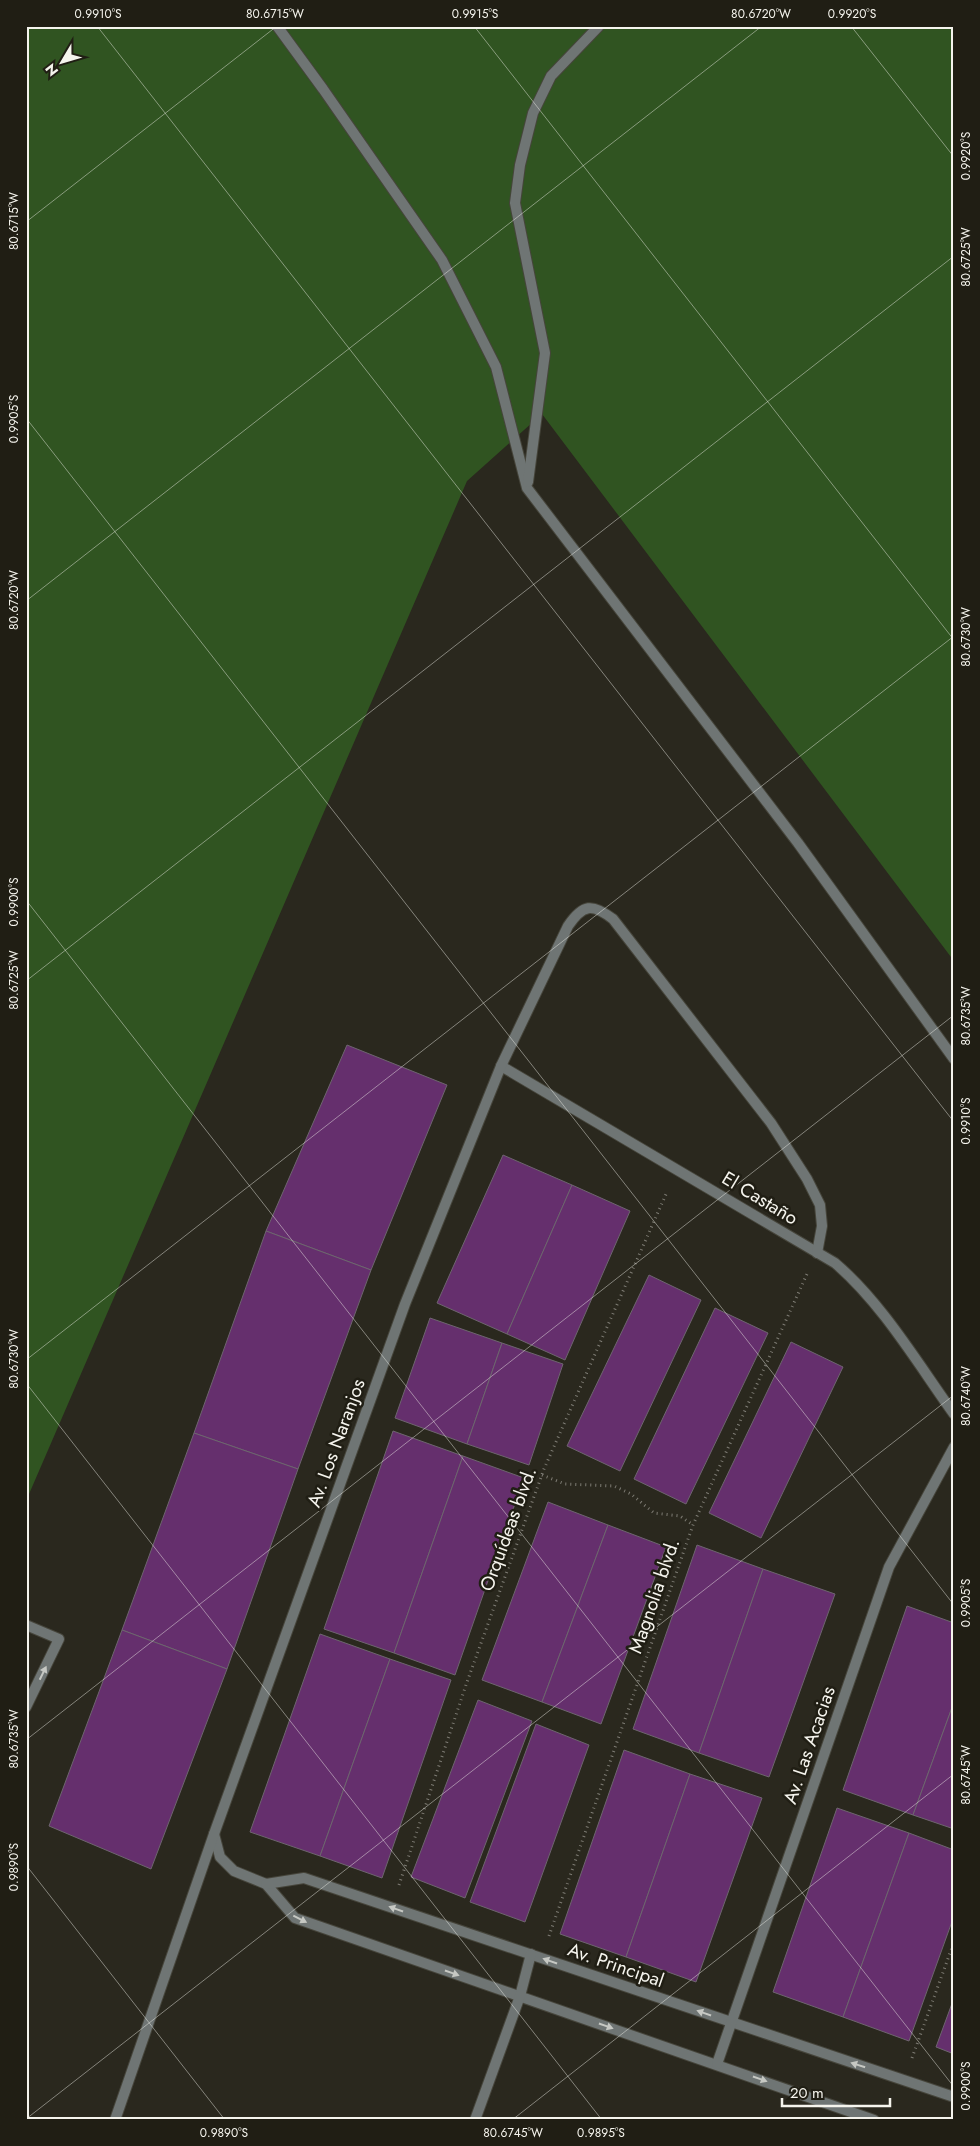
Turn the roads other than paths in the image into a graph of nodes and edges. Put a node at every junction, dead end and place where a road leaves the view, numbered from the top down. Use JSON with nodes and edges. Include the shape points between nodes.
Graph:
{"nodes":[{"id":1,"x":277,"y":26,"type":"edge"},
{"id":2,"x":599,"y":26,"type":"edge"},
{"id":3,"x":527,"y":488,"type":"junction"},
{"id":4,"x":954,"y":1059,"type":"edge"},
{"id":5,"x":501,"y":1066,"type":"junction"},
{"id":6,"x":817,"y":1252,"type":"junction"},
{"id":7,"x":954,"y":1414,"type":"edge"},
{"id":8,"x":954,"y":1447,"type":"edge"},
{"id":9,"x":26,"y":1625,"type":"edge"},
{"id":10,"x":26,"y":1707,"type":"edge"},
{"id":11,"x":214,"y":1834,"type":"junction"},
{"id":12,"x":266,"y":1884,"type":"junction"},
{"id":13,"x":536,"y":1956,"type":"junction"},
{"id":14,"x":520,"y":1996,"type":"junction"},
{"id":15,"x":732,"y":2023,"type":"junction"},
{"id":16,"x":717,"y":2064,"type":"junction"},
{"id":17,"x":954,"y":2097,"type":"edge"},
{"id":18,"x":115,"y":2120,"type":"edge"},
{"id":19,"x":474,"y":2120,"type":"edge"},
{"id":20,"x":874,"y":2120,"type":"edge"}],
"edges":[{"from":1,"to":3,"type":"street","via":[[442,260],[496,367]]},
{"from":2,"to":3,"type":"street","via":[[551,76],[533,113],[520,165],[515,203],[545,353]]},
{"from":3,"to":4,"type":"street","via":[[798,843]]},
{"from":5,"to":6,"type":"street","name":"El Castaño"},
{"from":5,"to":6,"type":"street","name":"Av. Los Naranjos","via":[[568,926],[577,914],[599,908],[613,919],[771,1123],[807,1179],[820,1205],[822,1226]]},
{"from":5,"to":11,"type":"street","name":"Av. Los Naranjos","via":[[405,1304]]},
{"from":6,"to":7,"type":"street","name":"El Castaño","via":[[835,1263],[864,1291]]},
{"from":8,"to":15,"type":"street","name":"Av. Las Acacias","via":[[889,1567]]},
{"from":10,"to":9,"type":"street","one_way":true,"via":[[59,1639]]},
{"from":11,"to":12,"type":"street","via":[[220,1857],[234,1871]]},
{"from":11,"to":18,"type":"street","name":"Av. Los Naranjos"},
{"from":13,"to":12,"type":"street","name":"Av. Principal","one_way":true,"via":[[304,1878]]},
{"from":12,"to":14,"type":"street","one_way":true,"via":[[295,1918]]},
{"from":13,"to":14,"type":"street"},
{"from":15,"to":13,"type":"street","name":"Av. Principal","one_way":true},
{"from":14,"to":16,"type":"street","one_way":true},
{"from":14,"to":19,"type":"street"},
{"from":15,"to":16,"type":"street","name":"Av. Las Acacias"},
{"from":17,"to":15,"type":"street","name":"Av. Principal","one_way":true},
{"from":16,"to":20,"type":"street","one_way":true}]}
